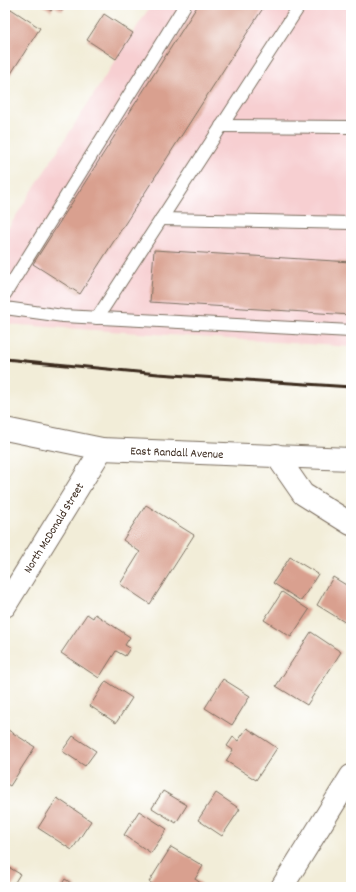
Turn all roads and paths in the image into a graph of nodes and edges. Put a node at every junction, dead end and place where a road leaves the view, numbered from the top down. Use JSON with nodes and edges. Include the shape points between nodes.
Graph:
{"nodes":[{"id":1,"x":185,"y":5,"type":"edge"},
{"id":2,"x":300,"y":5,"type":"edge"},
{"id":3,"x":221,"y":126,"type":"junction"},
{"id":4,"x":351,"y":127,"type":"edge"},
{"id":5,"x":161,"y":219,"type":"junction"},
{"id":6,"x":351,"y":223,"type":"edge"},
{"id":7,"x":5,"y":294,"type":"edge"},
{"id":8,"x":5,"y":308,"type":"edge"},
{"id":9,"x":97,"y":318,"type":"junction"},
{"id":10,"x":351,"y":331,"type":"edge"},
{"id":11,"x":5,"y":428,"type":"edge"},
{"id":12,"x":102,"y":449,"type":"junction"},
{"id":13,"x":276,"y":455,"type":"junction"},
{"id":14,"x":351,"y":459,"type":"edge"},
{"id":15,"x":351,"y":524,"type":"edge"},
{"id":16,"x":5,"y":606,"type":"edge"},
{"id":17,"x":351,"y":776,"type":"edge"},
{"id":18,"x":282,"y":887,"type":"edge"}],
"edges":[{"from":1,"to":7,"type":"lane"},
{"from":2,"to":3,"type":"lane"},
{"from":3,"to":4,"type":"lane"},
{"from":3,"to":5,"type":"lane"},
{"from":5,"to":6,"type":"lane"},
{"from":5,"to":9,"type":"lane"},
{"from":8,"to":9,"type":"lane"},
{"from":9,"to":10,"type":"lane"},
{"from":11,"to":12,"type":"street","name":"East Randall Avenue"},
{"from":12,"to":13,"type":"street","name":"East Randall Avenue"},
{"from":12,"to":16,"type":"street","name":"North McDonald Street"},
{"from":13,"to":14,"type":"street","name":"East Randall Avenue"},
{"from":13,"to":15,"type":"street","via":[[303,494]]},
{"from":17,"to":18,"type":"street"}]}
